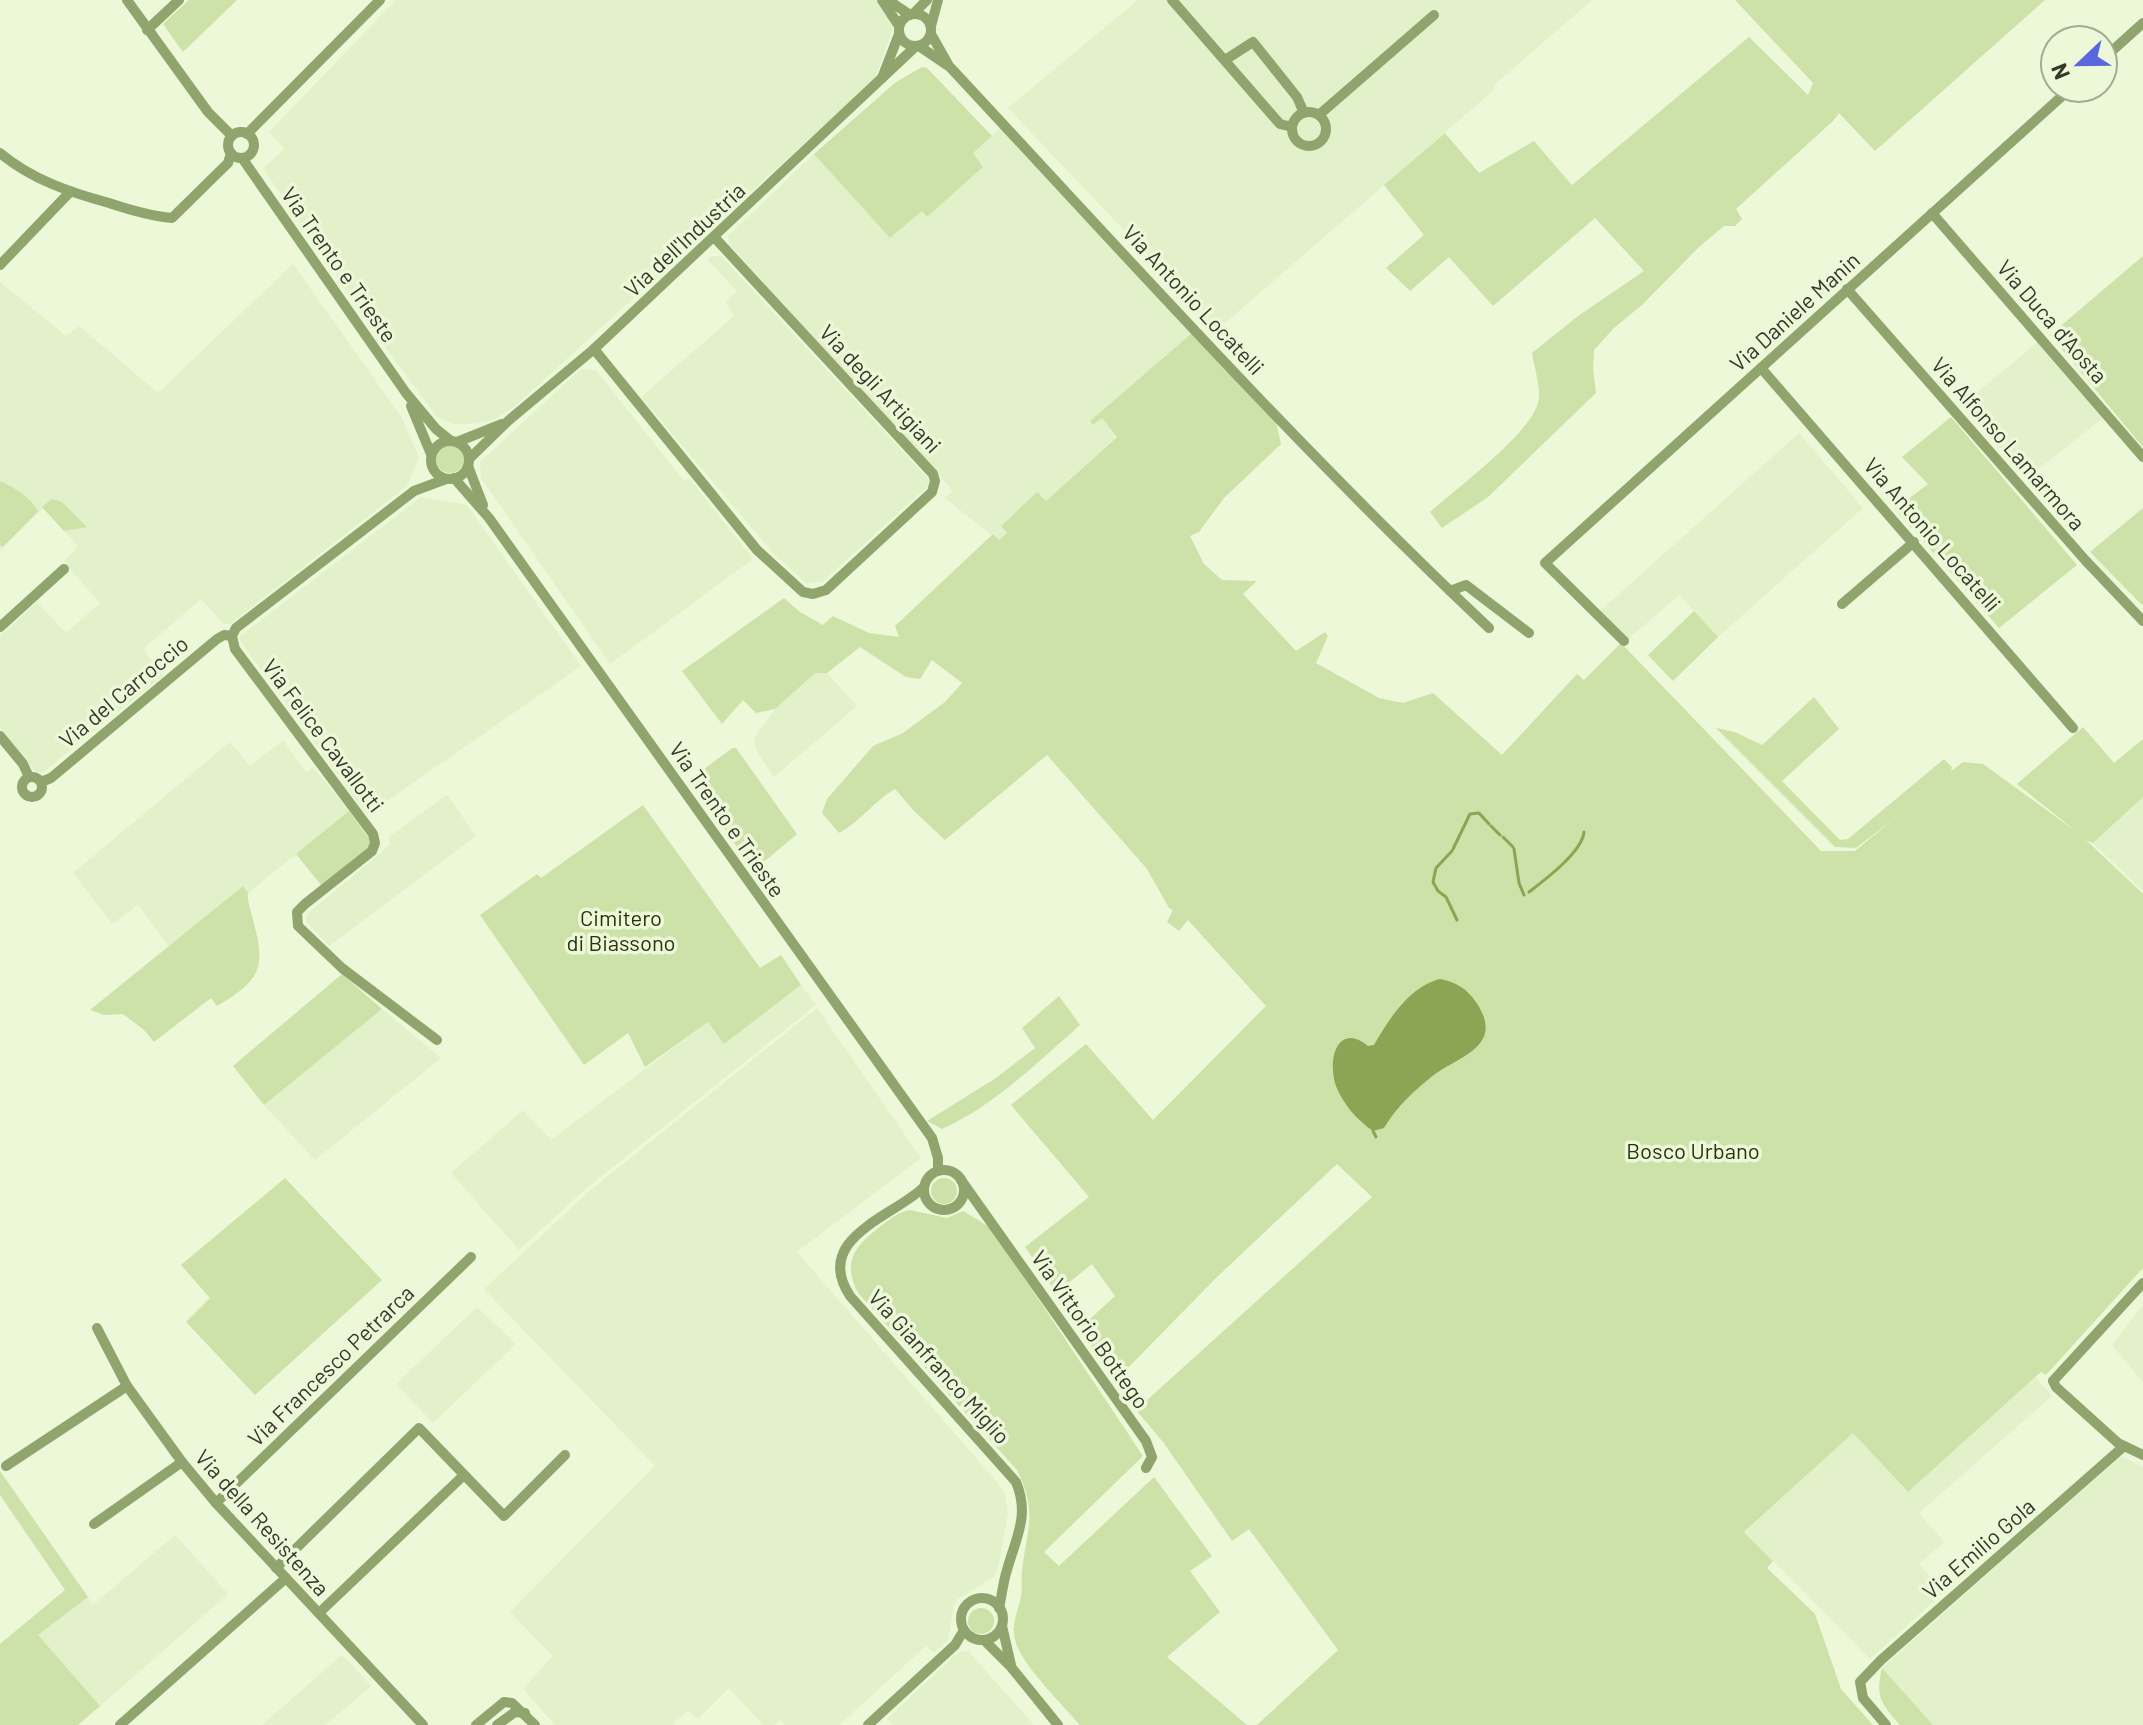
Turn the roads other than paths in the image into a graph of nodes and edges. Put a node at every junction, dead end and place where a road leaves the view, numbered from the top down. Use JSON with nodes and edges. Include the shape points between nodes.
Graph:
{"nodes":[{"id":1,"x":127,"y":0,"type":"edge"},
{"id":2,"x":179,"y":0,"type":"edge"},
{"id":3,"x":380,"y":0,"type":"edge"},
{"id":4,"x":885,"y":0,"type":"edge"},
{"id":5,"x":927,"y":0,"type":"edge"},
{"id":6,"x":938,"y":0,"type":"edge"},
{"id":7,"x":1172,"y":0,"type":"edge"},
{"id":8,"x":911,"y":14,"type":"junction"},
{"id":9,"x":1434,"y":15,"type":"dead end"},
{"id":10,"x":2143,"y":23,"type":"edge"},
{"id":11,"x":147,"y":30,"type":"junction"},
{"id":12,"x":899,"y":30,"type":"junction"},
{"id":13,"x":931,"y":30,"type":"junction"},
{"id":14,"x":2119,"y":45,"type":"edge"},
{"id":15,"x":917,"y":46,"type":"junction"},
{"id":16,"x":1225,"y":60,"type":"junction"},
{"id":17,"x":949,"y":66,"type":"junction"},
{"id":18,"x":882,"y":80,"type":"junction"},
{"id":19,"x":2053,"y":104,"type":"edge"},
{"id":20,"x":1304,"y":113,"type":"junction"},
{"id":21,"x":1320,"y":114,"type":"junction"},
{"id":22,"x":1292,"y":127,"type":"junction"},
{"id":23,"x":247,"y":134,"type":"junction"},
{"id":24,"x":232,"y":136,"type":"junction"},
{"id":25,"x":0,"y":153,"type":"edge"},
{"id":26,"x":231,"y":153,"type":"junction"},
{"id":27,"x":242,"y":158,"type":"junction"},
{"id":28,"x":69,"y":193,"type":"junction"},
{"id":29,"x":1932,"y":213,"type":"junction"},
{"id":30,"x":715,"y":238,"type":"junction"},
{"id":31,"x":0,"y":265,"type":"edge"},
{"id":32,"x":1847,"y":289,"type":"junction"},
{"id":33,"x":594,"y":349,"type":"junction"},
{"id":34,"x":1761,"y":368,"type":"junction"},
{"id":35,"x":406,"y":393,"type":"junction"},
{"id":36,"x":508,"y":421,"type":"junction"},
{"id":37,"x":454,"y":441,"type":"junction"},
{"id":38,"x":431,"y":457,"type":"junction"},
{"id":39,"x":2143,"y":457,"type":"edge"},
{"id":40,"x":468,"y":462,"type":"junction"},
{"id":41,"x":450,"y":478,"type":"junction"},
{"id":42,"x":414,"y":491,"type":"junction"},
{"id":43,"x":489,"y":518,"type":"junction"},
{"id":44,"x":1914,"y":542,"type":"junction"},
{"id":45,"x":64,"y":569,"type":"dead end"},
{"id":46,"x":1450,"y":591,"type":"junction"},
{"id":47,"x":1842,"y":604,"type":"dead end"},
{"id":48,"x":2143,"y":621,"type":"edge"},
{"id":49,"x":0,"y":627,"type":"edge"},
{"id":50,"x":1489,"y":628,"type":"dead end"},
{"id":51,"x":1529,"y":633,"type":"dead end"},
{"id":52,"x":232,"y":636,"type":"junction"},
{"id":53,"x":1624,"y":641,"type":"dead end"},
{"id":54,"x":2073,"y":728,"type":"dead end"},
{"id":55,"x":0,"y":736,"type":"edge"},
{"id":56,"x":29,"y":777,"type":"junction"},
{"id":57,"x":41,"y":782,"type":"junction"},
{"id":58,"x":437,"y":1040,"type":"dead end"},
{"id":59,"x":934,"y":1144,"type":"junction"},
{"id":60,"x":938,"y":1171,"type":"junction"},
{"id":61,"x":958,"y":1176,"type":"junction"},
{"id":62,"x":924,"y":1187,"type":"junction"},
{"id":63,"x":929,"y":1204,"type":"junction"},
{"id":64,"x":959,"y":1205,"type":"junction"},
{"id":65,"x":897,"y":1208,"type":"junction"},
{"id":66,"x":988,"y":1215,"type":"junction"},
{"id":67,"x":471,"y":1257,"type":"dead end"},
{"id":68,"x":2143,"y":1283,"type":"edge"},
{"id":69,"x":97,"y":1328,"type":"dead end"},
{"id":70,"x":127,"y":1386,"type":"junction"},
{"id":71,"x":2123,"y":1447,"type":"junction"},
{"id":72,"x":565,"y":1455,"type":"dead end"},
{"id":73,"x":2143,"y":1455,"type":"edge"},
{"id":74,"x":182,"y":1462,"type":"junction"},
{"id":75,"x":6,"y":1466,"type":"dead end"},
{"id":76,"x":1146,"y":1468,"type":"dead end"},
{"id":77,"x":464,"y":1475,"type":"junction"},
{"id":78,"x":216,"y":1503,"type":"junction"},
{"id":79,"x":94,"y":1524,"type":"dead end"},
{"id":80,"x":276,"y":1568,"type":"junction"},
{"id":81,"x":1006,"y":1571,"type":"junction"},
{"id":82,"x":286,"y":1578,"type":"junction"},
{"id":83,"x":985,"y":1598,"type":"junction"},
{"id":84,"x":999,"y":1608,"type":"junction"},
{"id":85,"x":319,"y":1613,"type":"junction"},
{"id":86,"x":1002,"y":1624,"type":"junction"},
{"id":87,"x":964,"y":1630,"type":"junction"},
{"id":88,"x":985,"y":1641,"type":"junction"},
{"id":89,"x":1011,"y":1667,"type":"junction"},
{"id":90,"x":525,"y":1713,"type":"junction"},
{"id":91,"x":120,"y":1725,"type":"edge"},
{"id":92,"x":423,"y":1725,"type":"edge"},
{"id":93,"x":476,"y":1725,"type":"edge"},
{"id":94,"x":497,"y":1725,"type":"edge"},
{"id":95,"x":535,"y":1725,"type":"edge"},
{"id":96,"x":868,"y":1725,"type":"edge"},
{"id":97,"x":1058,"y":1725,"type":"edge"},
{"id":98,"x":1886,"y":1725,"type":"edge"}],
"edges":[{"from":1,"to":11,"type":"street"},
{"from":2,"to":11,"type":"street"},
{"from":3,"to":23,"type":"street"},
{"from":4,"to":8,"type":"street"},
{"from":4,"to":12,"type":"street"},
{"from":5,"to":8,"type":"street"},
{"from":6,"to":13,"type":"street"},
{"from":7,"to":16,"type":"street"},
{"from":8,"to":12,"type":"street"},
{"from":8,"to":13,"type":"street","via":[[923,15]]},
{"from":9,"to":21,"type":"street"},
{"from":10,"to":14,"type":"street"},
{"from":11,"to":24,"type":"street"},
{"from":12,"to":15,"type":"street","via":[[902,40]]},
{"from":12,"to":18,"type":"street"},
{"from":13,"to":15,"type":"street","via":[[927,42]]},
{"from":13,"to":17,"type":"street","name":"Via Antonio Locatelli"},
{"from":15,"to":17,"type":"street","name":"Via Antonio Locatelli"},
{"from":15,"to":18,"type":"street","name":"Via dell'Industria"},
{"from":16,"to":20,"type":"street","via":[[1253,42]]},
{"from":16,"to":22,"type":"street","via":[[1280,124]]},
{"from":17,"to":46,"type":"street","name":"Via Antonio Locatelli","via":[[1270,410]]},
{"from":18,"to":30,"type":"street","name":"Via dell'Industria"},
{"from":19,"to":29,"type":"street","name":"Via Daniele Manin"},
{"from":20,"to":21,"type":"street"},
{"from":20,"to":22,"type":"street"},
{"from":21,"to":22,"type":"street","via":[[1325,127],[1321,142],[1300,143]]},
{"from":23,"to":24,"type":"street"},
{"from":23,"to":27,"type":"street","via":[[254,148]]},
{"from":24,"to":26,"type":"street"},
{"from":25,"to":28,"type":"street"},
{"from":26,"to":27,"type":"street"},
{"from":26,"to":28,"type":"street","via":[[228,163],[172,218]]},
{"from":27,"to":35,"type":"street","name":"Via Trento e Trieste"},
{"from":28,"to":31,"type":"street"},
{"from":29,"to":32,"type":"street","name":"Via Daniele Manin"},
{"from":29,"to":39,"type":"street","name":"Via Duca d'Aosta"},
{"from":30,"to":33,"type":"street","name":"Via dell'Industria"},
{"from":30,"to":33,"type":"street","name":"Via degli Artigiani","via":[[933,474],[932,492],[826,590],[803,592],[776,570]]},
{"from":32,"to":34,"type":"street","name":"Via Daniele Manin"},
{"from":32,"to":48,"type":"street","name":"Via Alfonso Lamarmora"},
{"from":33,"to":36,"type":"street","name":"Via dell'Industria"},
{"from":34,"to":44,"type":"street","name":"Via Antonio Locatelli"},
{"from":34,"to":53,"type":"street","name":"Via Daniele Manin","via":[[1545,563]]},
{"from":35,"to":37,"type":"street","name":"Via Trento e Trieste","via":[[436,429]]},
{"from":35,"to":38,"type":"street","name":"Via Trento e Trieste"},
{"from":36,"to":37,"type":"street","name":"Via dell'Industria"},
{"from":36,"to":40,"type":"street","name":"Via dell'Industria"},
{"from":37,"to":38,"type":"street","via":[[442,442]]},
{"from":37,"to":40,"type":"street","name":"Via Trento e Trieste","via":[[463,446]]},
{"from":38,"to":41,"type":"street","name":"Via Trento e Trieste","via":[[435,472]]},
{"from":38,"to":42,"type":"street"},
{"from":40,"to":41,"type":"street","via":[[463,474]]},
{"from":40,"to":43,"type":"street","name":"Via Trento e Trieste"},
{"from":41,"to":42,"type":"street"},
{"from":41,"to":43,"type":"street","name":"Via Trento e Trieste"},
{"from":42,"to":52,"type":"street"},
{"from":43,"to":59,"type":"street","name":"Via Trento e Trieste"},
{"from":44,"to":47,"type":"street"},
{"from":44,"to":54,"type":"street","name":"Via Antonio Locatelli"},
{"from":45,"to":49,"type":"street"},
{"from":46,"to":50,"type":"street","name":"Via Antonio Locatelli"},
{"from":46,"to":51,"type":"street","via":[[1466,585]]},
{"from":52,"to":57,"type":"street","name":"Via del Carroccio","via":[[217,639]]},
{"from":52,"to":58,"type":"street","name":"Via Felice Cavallotti","via":[[235,649],[373,834],[372,851],[297,912],[298,926],[342,968]]},
{"from":55,"to":56,"type":"street"},
{"from":56,"to":57,"type":"street"},
{"from":56,"to":57,"type":"street","via":[[22,783],[26,795],[38,794]]},
{"from":59,"to":60,"type":"street","name":"Via Trento e Trieste"},
{"from":59,"to":61,"type":"street","name":"Via Trento e Trieste"},
{"from":60,"to":61,"type":"street"},
{"from":60,"to":62,"type":"street"},
{"from":61,"to":64,"type":"street","via":[[964,1190]]},
{"from":61,"to":66,"type":"street","name":"Via Vittorio Bottego"},
{"from":62,"to":63,"type":"street"},
{"from":62,"to":65,"type":"street","name":"Via Gianfranco Miglio"},
{"from":63,"to":64,"type":"street","via":[[944,1210]]},
{"from":63,"to":65,"type":"street","name":"Via Gianfranco Miglio"},
{"from":64,"to":66,"type":"street"},
{"from":65,"to":81,"type":"street","name":"Via Gianfranco Miglio","via":[[849,1243],[842,1258],[842,1280],[1016,1482],[1022,1524]]},
{"from":66,"to":76,"type":"street","name":"Via Vittorio Bottego","via":[[1146,1441],[1152,1457]]},
{"from":67,"to":78,"type":"street","name":"Via Francesco Petrarca"},
{"from":68,"to":71,"type":"street","via":[[2053,1381]]},
{"from":69,"to":70,"type":"street","name":"Via della Resistenza"},
{"from":70,"to":74,"type":"street","name":"Via della Resistenza"},
{"from":70,"to":75,"type":"street"},
{"from":71,"to":73,"type":"street"},
{"from":71,"to":98,"type":"street","name":"Via Emilio Gola","via":[[1860,1682],[1863,1698]]},
{"from":72,"to":77,"type":"street","via":[[504,1516]]},
{"from":74,"to":78,"type":"street","name":"Via della Resistenza"},
{"from":74,"to":79,"type":"street"},
{"from":77,"to":80,"type":"street","via":[[419,1428]]},
{"from":77,"to":85,"type":"street"},
{"from":78,"to":80,"type":"street","name":"Via della Resistenza"},
{"from":80,"to":82,"type":"street","name":"Via della Resistenza"},
{"from":81,"to":83,"type":"street","name":"Via Gianfranco Miglio"},
{"from":81,"to":84,"type":"street","name":"Via Gianfranco Miglio"},
{"from":82,"to":85,"type":"street","name":"Via della Resistenza"},
{"from":82,"to":91,"type":"street"},
{"from":83,"to":84,"type":"street"},
{"from":83,"to":87,"type":"street","via":[[964,1608]]},
{"from":84,"to":86,"type":"street"},
{"from":85,"to":92,"type":"street","name":"Via della Resistenza"},
{"from":86,"to":88,"type":"street"},
{"from":86,"to":89,"type":"street"},
{"from":87,"to":88,"type":"street"},
{"from":87,"to":96,"type":"street","via":[[955,1645]]},
{"from":88,"to":89,"type":"street"},
{"from":89,"to":97,"type":"street"},
{"from":90,"to":93,"type":"street","via":[[504,1702]]},
{"from":90,"to":94,"type":"street","via":[[515,1712]]},
{"from":90,"to":95,"type":"street"}]}
